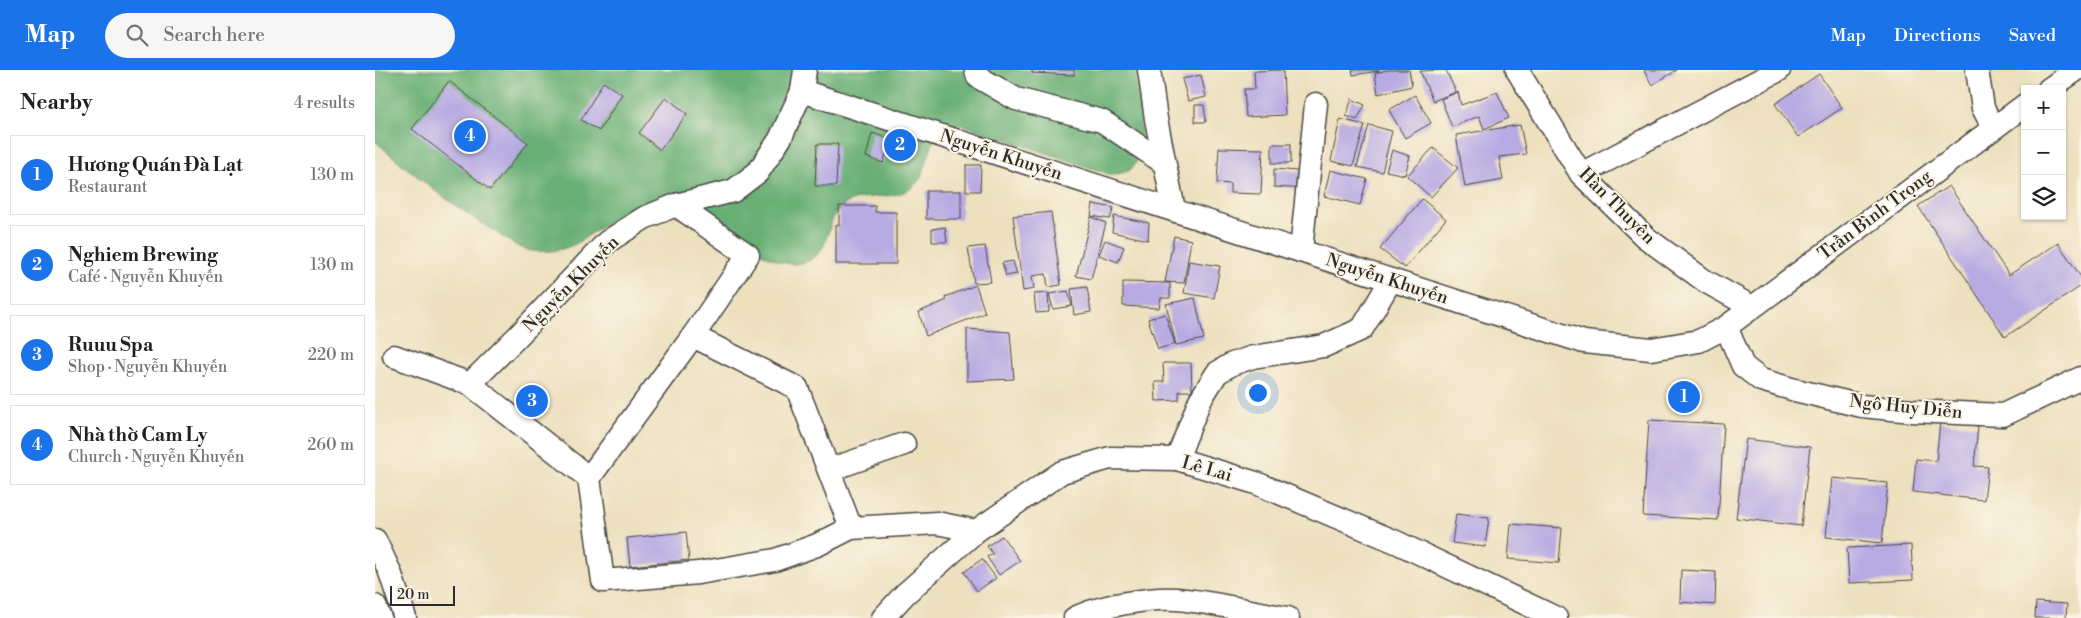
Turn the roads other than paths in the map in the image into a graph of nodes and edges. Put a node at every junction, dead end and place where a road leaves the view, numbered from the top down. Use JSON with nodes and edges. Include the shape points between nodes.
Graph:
{"nodes":[{"id":1,"x":976,"y":70,"type":"edge"},
{"id":2,"x":1149,"y":70,"type":"edge"},
{"id":3,"x":1517,"y":70,"type":"edge"},
{"id":4,"x":1779,"y":70,"type":"edge"},
{"id":5,"x":1977,"y":70,"type":"edge"},
{"id":6,"x":2076,"y":70,"type":"edge"},
{"id":7,"x":804,"y":80,"type":"edge"},
{"id":8,"x":2055,"y":85,"type":"edge"},
{"id":9,"x":1317,"y":104,"type":"dead end"},
{"id":10,"x":2021,"y":108,"type":"edge"},
{"id":11,"x":1993,"y":127,"type":"junction"},
{"id":12,"x":1164,"y":163,"type":"junction"},
{"id":13,"x":1581,"y":174,"type":"junction"},
{"id":14,"x":676,"y":205,"type":"junction"},
{"id":15,"x":1174,"y":210,"type":"junction"},
{"id":16,"x":1301,"y":251,"type":"junction"},
{"id":17,"x":1391,"y":280,"type":"junction"},
{"id":18,"x":1752,"y":307,"type":"junction"},
{"id":19,"x":1726,"y":327,"type":"junction"},
{"id":20,"x":693,"y":336,"type":"junction"},
{"id":21,"x":394,"y":356,"type":"dead end"},
{"id":22,"x":2081,"y":378,"type":"edge"},
{"id":23,"x":470,"y":384,"type":"junction"},
{"id":24,"x":903,"y":444,"type":"dead end"},
{"id":25,"x":1177,"y":459,"type":"junction"},
{"id":26,"x":829,"y":470,"type":"junction"},
{"id":27,"x":589,"y":478,"type":"junction"},
{"id":28,"x":851,"y":528,"type":"junction"},
{"id":29,"x":977,"y":530,"type":"junction"},
{"id":30,"x":375,"y":540,"type":"edge"},
{"id":31,"x":375,"y":606,"type":"edge"},
{"id":32,"x":1117,"y":612,"type":"edge"},
{"id":33,"x":895,"y":613,"type":"edge"},
{"id":34,"x":380,"y":618,"type":"edge"},
{"id":35,"x":405,"y":618,"type":"edge"},
{"id":36,"x":1075,"y":618,"type":"edge"},
{"id":37,"x":1288,"y":618,"type":"edge"},
{"id":38,"x":1555,"y":618,"type":"edge"}],
"edges":[{"from":1,"to":12,"type":"street","via":[[977,77],[1016,99],[1102,121]]},
{"from":2,"to":12,"type":"street"},
{"from":3,"to":13,"type":"street","name":"Hàn Thuyên"},
{"from":4,"to":13,"type":"street"},
{"from":5,"to":11,"type":"street","via":[[1983,108]]},
{"from":6,"to":8,"type":"street"},
{"from":7,"to":14,"type":"street","name":"Nguyễn Khuyến","via":[[780,139],[758,172],[733,191]]},
{"from":7,"to":15,"type":"street","name":"Nguyễn Khuyến"},
{"from":9,"to":16,"type":"street"},
{"from":10,"to":11,"type":"street","name":"Trần Bình Trọng"},
{"from":11,"to":18,"type":"street","name":"Trần Bình Trọng"},
{"from":12,"to":15,"type":"street"},
{"from":13,"to":18,"type":"street","name":"Hàn Thuyên","via":[[1645,237],[1705,281]]},
{"from":14,"to":20,"type":"street","via":[[748,255]]},
{"from":14,"to":23,"type":"street","name":"Nguyễn Khuyến","via":[[644,218],[607,242]]},
{"from":15,"to":16,"type":"street","name":"Nguyễn Khuyến"},
{"from":16,"to":17,"type":"street","name":"Nguyễn Khuyến"},
{"from":17,"to":19,"type":"street","name":"Nguyễn Khuyến","via":[[1584,342],[1651,349],[1699,341]]},
{"from":17,"to":25,"type":"street","via":[[1362,329],[1324,346],[1232,364],[1217,374],[1199,400]]},
{"from":18,"to":19,"type":"street","name":"Trần Bình Trọng"},
{"from":19,"to":22,"type":"street","name":"Ngô Huy Diễn","via":[[1743,366],[1761,380],[1862,406],[2003,415]]},
{"from":20,"to":26,"type":"street","via":[[797,388]]},
{"from":20,"to":27,"type":"street"},
{"from":21,"to":23,"type":"street"},
{"from":23,"to":27,"type":"street"},
{"from":24,"to":26,"type":"street"},
{"from":25,"to":29,"type":"street","name":"Lê Lai","via":[[1110,458],[1062,472]]},
{"from":25,"to":38,"type":"street","name":"Lê Lai","via":[[1265,486],[1397,542]]},
{"from":26,"to":28,"type":"street"},
{"from":27,"to":28,"type":"street","via":[[603,581],[699,574],[775,560]]},
{"from":28,"to":29,"type":"street","via":[[937,523]]},
{"from":29,"to":33,"type":"street","name":"Lê Lai"},
{"from":30,"to":35,"type":"street","via":[[390,572]]},
{"from":31,"to":34,"type":"street"},
{"from":32,"to":36,"type":"street","via":[[1086,612]]},
{"from":32,"to":37,"type":"street","via":[[1176,599]]}]}
